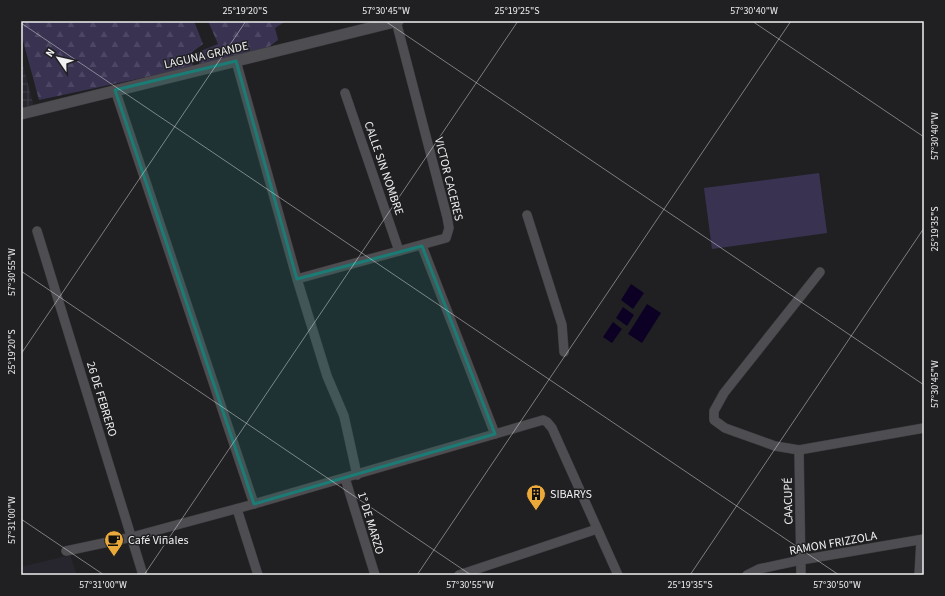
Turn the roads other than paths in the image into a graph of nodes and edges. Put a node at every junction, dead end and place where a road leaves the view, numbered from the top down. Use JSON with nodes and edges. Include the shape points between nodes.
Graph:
{"nodes":[{"id":1,"x":397,"y":21,"type":"edge"},
{"id":2,"x":236,"y":61,"type":"junction"},
{"id":3,"x":115,"y":90,"type":"junction"},
{"id":4,"x":345,"y":93,"type":"dead end"},
{"id":5,"x":21,"y":114,"type":"edge"},
{"id":6,"x":527,"y":215,"type":"dead end"},
{"id":7,"x":37,"y":231,"type":"dead end"},
{"id":8,"x":422,"y":246,"type":"junction"},
{"id":9,"x":399,"y":251,"type":"junction"},
{"id":10,"x":820,"y":272,"type":"dead end"},
{"id":11,"x":297,"y":279,"type":"junction"},
{"id":12,"x":564,"y":352,"type":"dead end"},
{"id":13,"x":924,"y":428,"type":"edge"},
{"id":14,"x":495,"y":434,"type":"junction"},
{"id":15,"x":799,"y":450,"type":"junction"},
{"id":16,"x":357,"y":475,"type":"junction"},
{"id":17,"x":345,"y":478,"type":"junction"},
{"id":18,"x":254,"y":504,"type":"junction"},
{"id":19,"x":238,"y":509,"type":"junction"},
{"id":20,"x":597,"y":529,"type":"junction"},
{"id":21,"x":132,"y":537,"type":"junction"},
{"id":22,"x":922,"y":539,"type":"edge"},
{"id":23,"x":66,"y":551,"type":"dead end"},
{"id":24,"x":801,"y":560,"type":"junction"},
{"id":25,"x":143,"y":575,"type":"edge"},
{"id":26,"x":258,"y":575,"type":"edge"},
{"id":27,"x":375,"y":575,"type":"edge"},
{"id":28,"x":459,"y":575,"type":"edge"},
{"id":29,"x":618,"y":575,"type":"edge"},
{"id":30,"x":747,"y":575,"type":"edge"},
{"id":31,"x":801,"y":575,"type":"edge"},
{"id":32,"x":919,"y":575,"type":"edge"}],
"edges":[{"from":1,"to":2,"type":"main road","name":"LAGUNA GRANDE"},
{"from":1,"to":8,"type":"street","name":"VICTOR CACERES","via":[[449,228],[446,238]]},
{"from":2,"to":3,"type":"main road","name":"LAGUNA GRANDE"},
{"from":2,"to":11,"type":"street"},
{"from":3,"to":5,"type":"main road","name":"LAGUNA GRANDE"},
{"from":3,"to":18,"type":"street"},
{"from":4,"to":9,"type":"street","name":"CALLE SIN NOMBRE"},
{"from":6,"to":12,"type":"street","via":[[562,324]]},
{"from":7,"to":21,"type":"street","name":"26 DE FEBRERO"},
{"from":8,"to":9,"type":"street"},
{"from":8,"to":14,"type":"street"},
{"from":9,"to":11,"type":"street"},
{"from":10,"to":15,"type":"street","via":[[724,393],[713,415],[725,428],[775,446]]},
{"from":11,"to":16,"type":"street","via":[[327,376],[344,416]]},
{"from":13,"to":15,"type":"street"},
{"from":14,"to":16,"type":"street"},
{"from":14,"to":20,"type":"street","via":[[537,421],[547,422]]},
{"from":15,"to":24,"type":"street","name":"CAACUPÉ"},
{"from":16,"to":17,"type":"street"},
{"from":17,"to":18,"type":"street"},
{"from":17,"to":27,"type":"street","name":"1° DE MARZO"},
{"from":18,"to":19,"type":"street"},
{"from":19,"to":21,"type":"street"},
{"from":19,"to":26,"type":"street"},
{"from":20,"to":28,"type":"street"},
{"from":20,"to":29,"type":"street"},
{"from":21,"to":23,"type":"street"},
{"from":21,"to":25,"type":"street","name":"26 DE FEBRERO"},
{"from":22,"to":24,"type":"street","name":"RAMON FRIZZOLA"},
{"from":22,"to":32,"type":"street"},
{"from":24,"to":30,"type":"street","name":"RAMON FRIZZOLA","via":[[759,569]]},
{"from":24,"to":31,"type":"street","name":"CAACUPÉ"}]}
